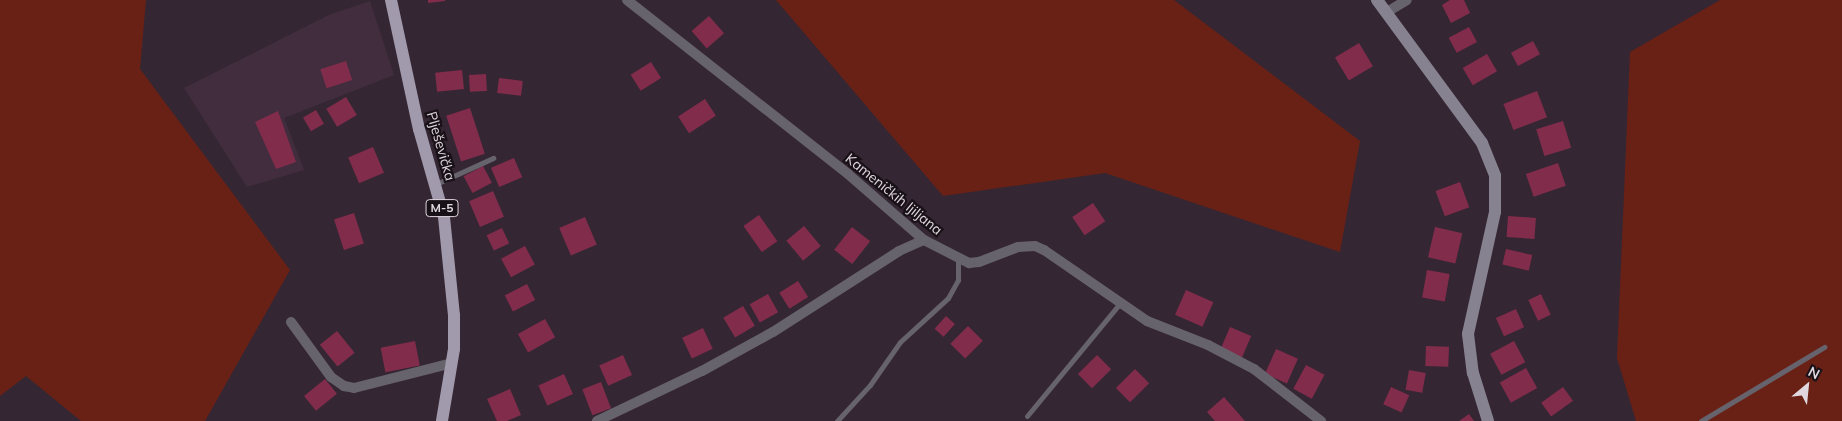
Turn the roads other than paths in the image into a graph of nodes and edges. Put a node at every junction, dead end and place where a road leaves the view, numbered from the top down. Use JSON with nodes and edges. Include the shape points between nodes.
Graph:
{"nodes":[{"id":1,"x":391,"y":0,"type":"edge"},
{"id":2,"x":627,"y":0,"type":"edge"},
{"id":3,"x":1377,"y":0,"type":"edge"},
{"id":4,"x":1406,"y":0,"type":"edge"},
{"id":5,"x":1387,"y":12,"type":"junction"},
{"id":6,"x":493,"y":158,"type":"dead end"},
{"id":7,"x":436,"y":184,"type":"junction"},
{"id":8,"x":924,"y":240,"type":"junction"},
{"id":9,"x":958,"y":258,"type":"junction"},
{"id":10,"x":1120,"y":302,"type":"junction"},
{"id":11,"x":291,"y":322,"type":"dead end"},
{"id":12,"x":1824,"y":347,"type":"dead end"},
{"id":13,"x":452,"y":364,"type":"junction"},
{"id":14,"x":1028,"y":416,"type":"dead end"},
{"id":15,"x":1317,"y":420,"type":"edge"},
{"id":16,"x":442,"y":421,"type":"edge"},
{"id":17,"x":596,"y":421,"type":"edge"},
{"id":18,"x":836,"y":421,"type":"edge"},
{"id":19,"x":1488,"y":421,"type":"edge"},
{"id":20,"x":1701,"y":421,"type":"edge"}],
"edges":[{"from":1,"to":7,"type":"main road","name":"Plješevička","number":"M-5","via":[[419,130]]},
{"from":2,"to":8,"type":"street","name":"Kameničkih ljiljana","via":[[833,162]]},
{"from":3,"to":5,"type":"street"},
{"from":4,"to":5,"type":"street"},
{"from":5,"to":19,"type":"street","via":[[1482,143],[1495,176],[1495,212],[1468,334],[1473,373]]},
{"from":6,"to":7,"type":"lane"},
{"from":7,"to":13,"type":"main road","name":"Plješevička","number":"M-5","via":[[451,271],[454,316]]},
{"from":8,"to":9,"type":"street","name":"Kameničkih ljiljana"},
{"from":8,"to":17,"type":"street","via":[[905,248],[765,337],[702,372]]},
{"from":9,"to":10,"type":"street","name":"Kameničkih ljiljana","via":[[969,263],[979,262],[1006,250],[1035,246],[1065,262]]},
{"from":9,"to":18,"type":"lane","via":[[958,280],[948,298],[900,342],[870,385]]},
{"from":10,"to":14,"type":"lane"},
{"from":10,"to":15,"type":"street","name":"Kameničkih ljiljana","via":[[1147,321],[1208,345],[1254,370]]},
{"from":11,"to":13,"type":"street","via":[[331,377],[344,386],[354,388]]},
{"from":12,"to":20,"type":"lane"},
{"from":13,"to":16,"type":"main road","name":"Plješevička","number":"M-5"}]}
